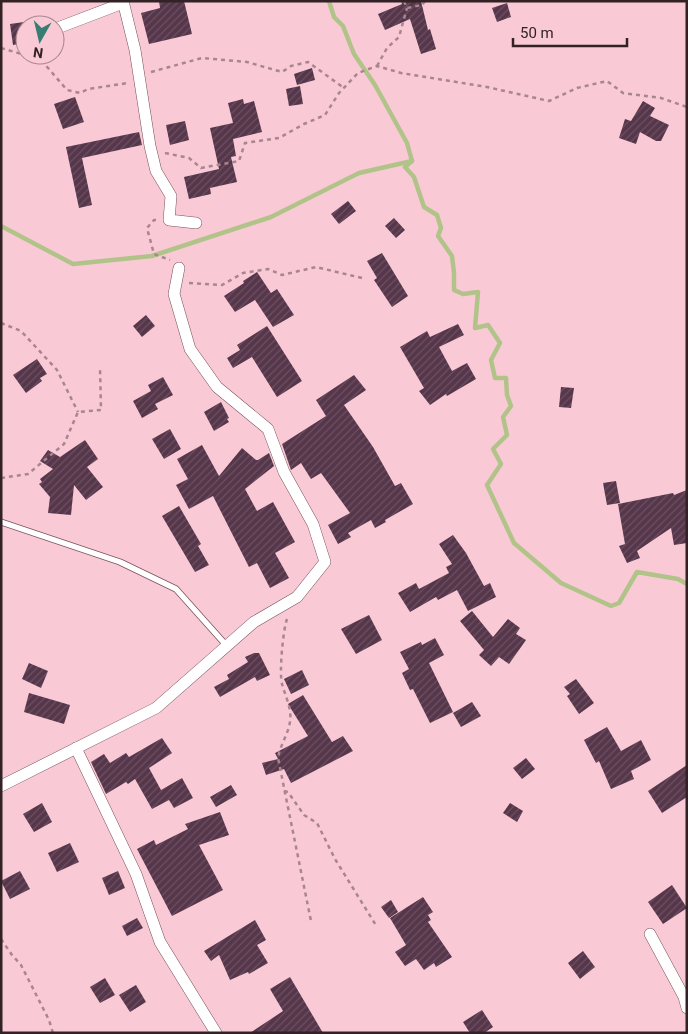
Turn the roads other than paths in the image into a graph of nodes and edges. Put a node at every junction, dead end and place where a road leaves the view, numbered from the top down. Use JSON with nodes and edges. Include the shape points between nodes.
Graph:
{"nodes":[{"id":1,"x":123,"y":2,"type":"edge"},
{"id":2,"x":65,"y":25,"type":"edge"},
{"id":3,"x":196,"y":223,"type":"dead end"},
{"id":4,"x":179,"y":268,"type":"road end"},
{"id":5,"x":1,"y":522,"type":"edge"},
{"id":6,"x":226,"y":646,"type":"junction"},
{"id":7,"x":76,"y":748,"type":"junction"},
{"id":8,"x":1,"y":786,"type":"edge"},
{"id":9,"x":650,"y":934,"type":"dead end"},
{"id":10,"x":687,"y":1008,"type":"edge"},
{"id":11,"x":216,"y":1033,"type":"edge"}],
"edges":[{"from":1,"to":2,"type":"street"},
{"from":1,"to":3,"type":"street","via":[[135,50],[156,171],[171,196],[169,220]]},
{"from":4,"to":6,"type":"street","via":[[174,294],[190,349],[217,387],[268,429],[284,472],[313,524],[325,562],[297,597],[254,622]]},
{"from":5,"to":6,"type":"lane","via":[[120,562],[176,589]]},
{"from":6,"to":7,"type":"street","via":[[156,708]]},
{"from":7,"to":8,"type":"street"},
{"from":7,"to":11,"type":"street","via":[[136,874],[160,942]]},
{"from":9,"to":10,"type":"street"}]}
